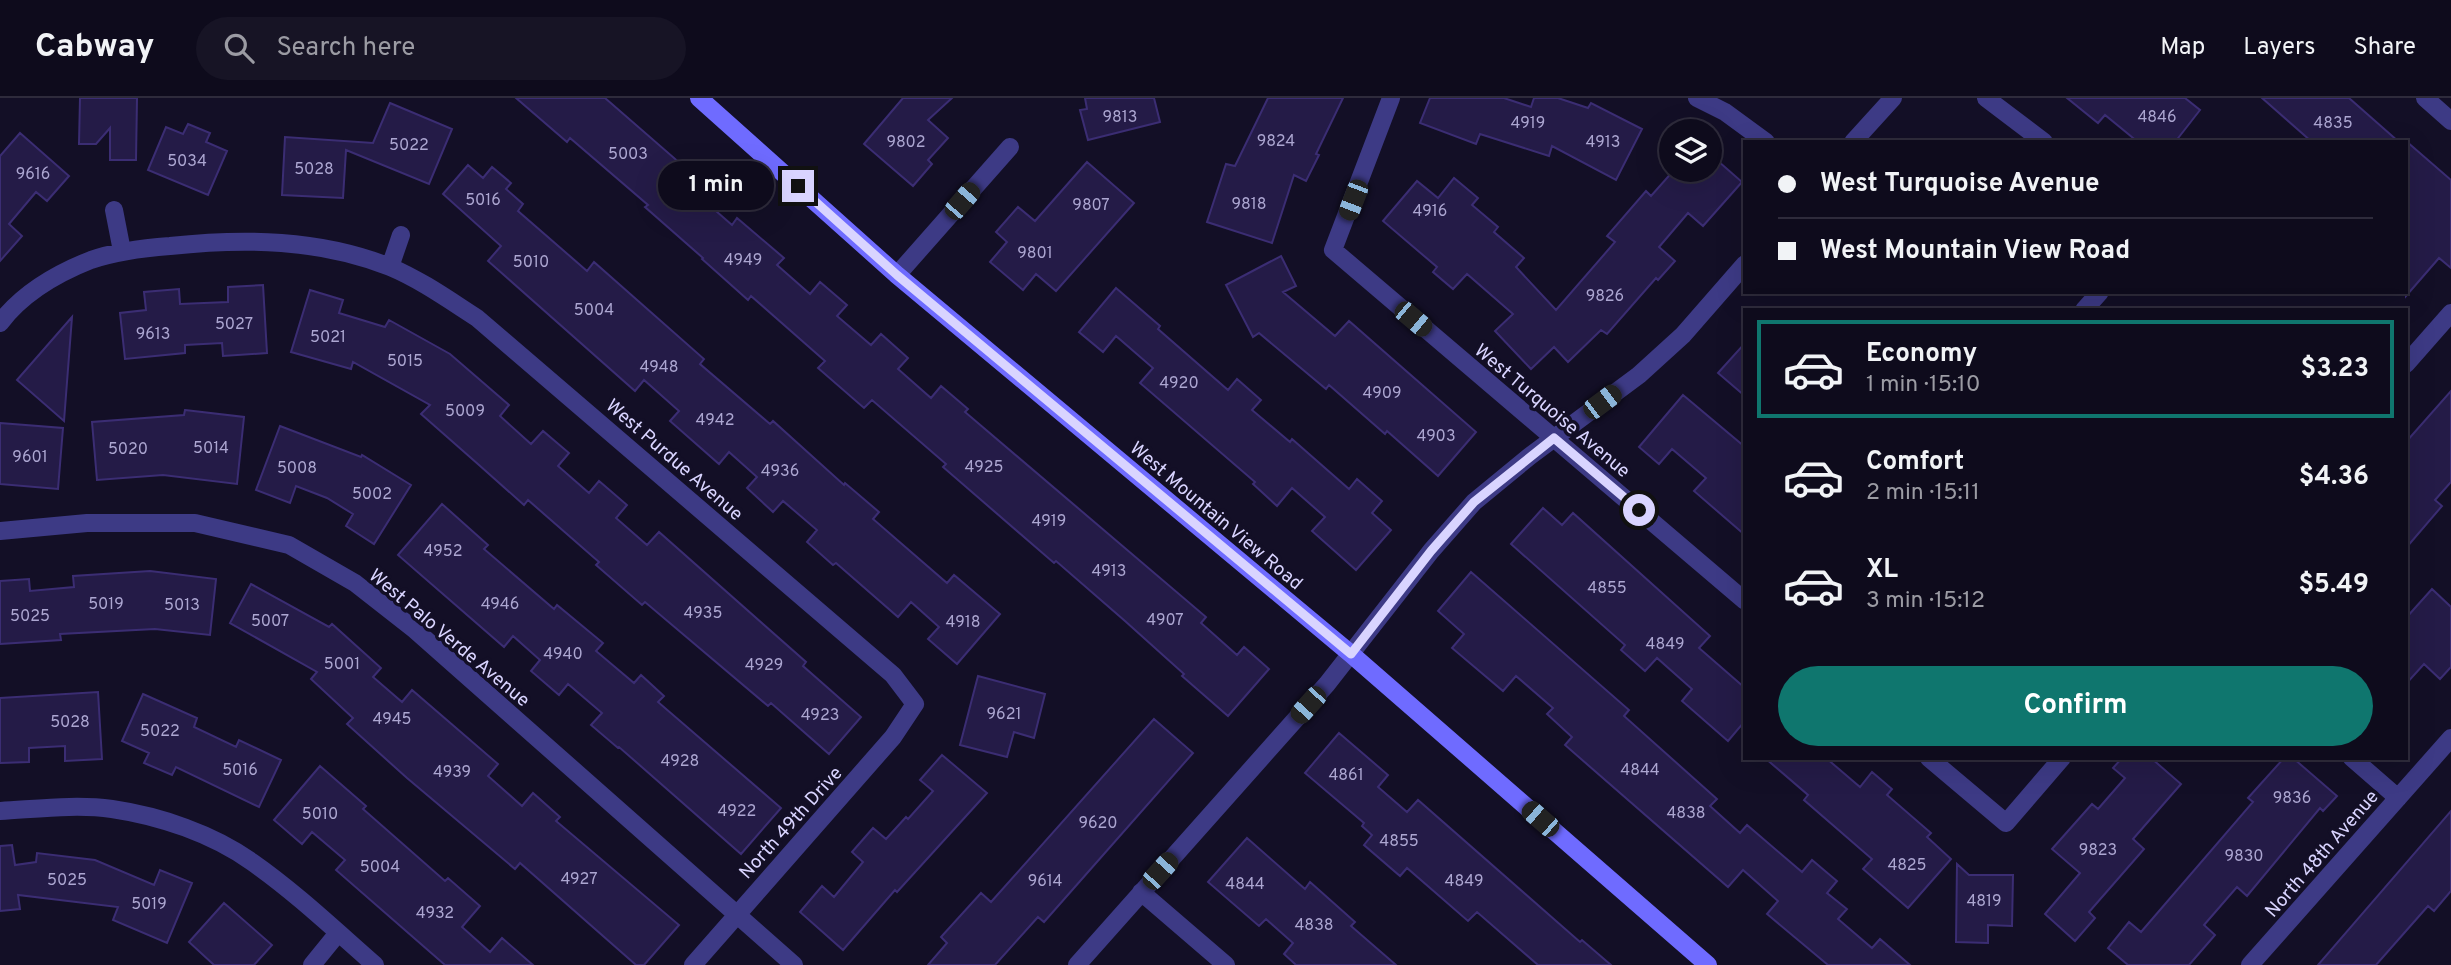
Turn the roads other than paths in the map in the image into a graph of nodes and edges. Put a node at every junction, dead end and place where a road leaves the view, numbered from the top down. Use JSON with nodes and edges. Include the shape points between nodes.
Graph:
{"nodes":[{"id":1,"x":699,"y":98,"type":"edge"},
{"id":2,"x":1391,"y":98,"type":"edge"},
{"id":3,"x":1697,"y":98,"type":"edge"},
{"id":4,"x":1893,"y":98,"type":"edge"},
{"id":5,"x":1986,"y":98,"type":"edge"},
{"id":6,"x":2425,"y":98,"type":"edge"},
{"id":7,"x":2451,"y":121,"type":"edge"},
{"id":8,"x":1763,"y":140,"type":"edge"},
{"id":9,"x":1855,"y":140,"type":"edge"},
{"id":10,"x":2041,"y":140,"type":"edge"},
{"id":11,"x":1010,"y":148,"type":"dead end"},
{"id":12,"x":114,"y":210,"type":"dead end"},
{"id":13,"x":401,"y":235,"type":"dead end"},
{"id":14,"x":122,"y":251,"type":"junction"},
{"id":15,"x":1743,"y":266,"type":"edge"},
{"id":16,"x":390,"y":267,"type":"junction"},
{"id":17,"x":897,"y":275,"type":"junction"},
{"id":18,"x":2098,"y":294,"type":"edge"},
{"id":19,"x":2086,"y":308,"type":"edge"},
{"id":20,"x":2451,"y":313,"type":"edge"},
{"id":21,"x":0,"y":323,"type":"edge"},
{"id":22,"x":2408,"y":362,"type":"edge"},
{"id":23,"x":1554,"y":438,"type":"junction"},
{"id":24,"x":0,"y":531,"type":"edge"},
{"id":25,"x":1743,"y":599,"type":"edge"},
{"id":26,"x":1351,"y":654,"type":"junction"},
{"id":27,"x":915,"y":704,"type":"joint"},
{"id":28,"x":2451,"y":738,"type":"edge"},
{"id":29,"x":1931,"y":760,"type":"edge"},
{"id":30,"x":2060,"y":760,"type":"edge"},
{"id":31,"x":2354,"y":760,"type":"edge"},
{"id":32,"x":2398,"y":798,"type":"junction"},
{"id":33,"x":0,"y":811,"type":"edge"},
{"id":34,"x":1141,"y":891,"type":"junction"},
{"id":35,"x":736,"y":914,"type":"junction"},
{"id":36,"x":338,"y":933,"type":"junction"},
{"id":37,"x":312,"y":965,"type":"edge"},
{"id":38,"x":374,"y":965,"type":"edge"},
{"id":39,"x":693,"y":965,"type":"edge"},
{"id":40,"x":794,"y":965,"type":"edge"},
{"id":41,"x":1077,"y":965,"type":"edge"},
{"id":42,"x":1226,"y":965,"type":"edge"},
{"id":43,"x":1708,"y":965,"type":"edge"},
{"id":44,"x":2250,"y":965,"type":"edge"}],
"edges":[{"from":1,"to":17,"type":"street","name":"West Mountain View Road"},
{"from":2,"to":23,"type":"street","name":"West Turquoise Avenue","via":[[1333,250]]},
{"from":3,"to":8,"type":"street"},
{"from":4,"to":9,"type":"street"},
{"from":5,"to":10,"type":"street"},
{"from":6,"to":7,"type":"street"},
{"from":11,"to":17,"type":"street"},
{"from":12,"to":14,"type":"street"},
{"from":13,"to":16,"type":"street"},
{"from":14,"to":16,"type":"street","name":"West Purdue Avenue","via":[[219,241],[291,243]]},
{"from":14,"to":21,"type":"street","name":"West Purdue Avenue","via":[[58,275],[29,294]]},
{"from":15,"to":23,"type":"street","via":[[1683,335],[1639,375]]},
{"from":16,"to":27,"type":"street","name":"West Purdue Avenue","via":[[477,318],[507,342],[893,675]]},
{"from":17,"to":26,"type":"street","name":"West Mountain View Road"},
{"from":18,"to":19,"type":"street"},
{"from":20,"to":22,"type":"street"},
{"from":23,"to":25,"type":"street","name":"West Turquoise Avenue"},
{"from":23,"to":26,"type":"street","via":[[1474,502]]},
{"from":24,"to":35,"type":"street","name":"West Palo Verde Avenue","via":[[87,523],[195,523],[289,545],[355,583],[415,630]]},
{"from":26,"to":34,"type":"street"},
{"from":26,"to":43,"type":"street","name":"West Mountain View Road"},
{"from":27,"to":35,"type":"street","name":"North 49th Drive","via":[[893,737]]},
{"from":28,"to":32,"type":"street","name":"North 48th Avenue"},
{"from":29,"to":30,"type":"street","via":[[2006,823]]},
{"from":31,"to":32,"type":"street"},
{"from":32,"to":44,"type":"street","name":"North 48th Avenue"},
{"from":33,"to":36,"type":"street","via":[[111,809],[208,837],[251,861]]},
{"from":34,"to":41,"type":"street"},
{"from":34,"to":42,"type":"street"},
{"from":35,"to":39,"type":"street","name":"North 49th Drive"},
{"from":35,"to":40,"type":"street","name":"West Palo Verde Avenue"},
{"from":36,"to":37,"type":"street"},
{"from":36,"to":38,"type":"street"}]}
